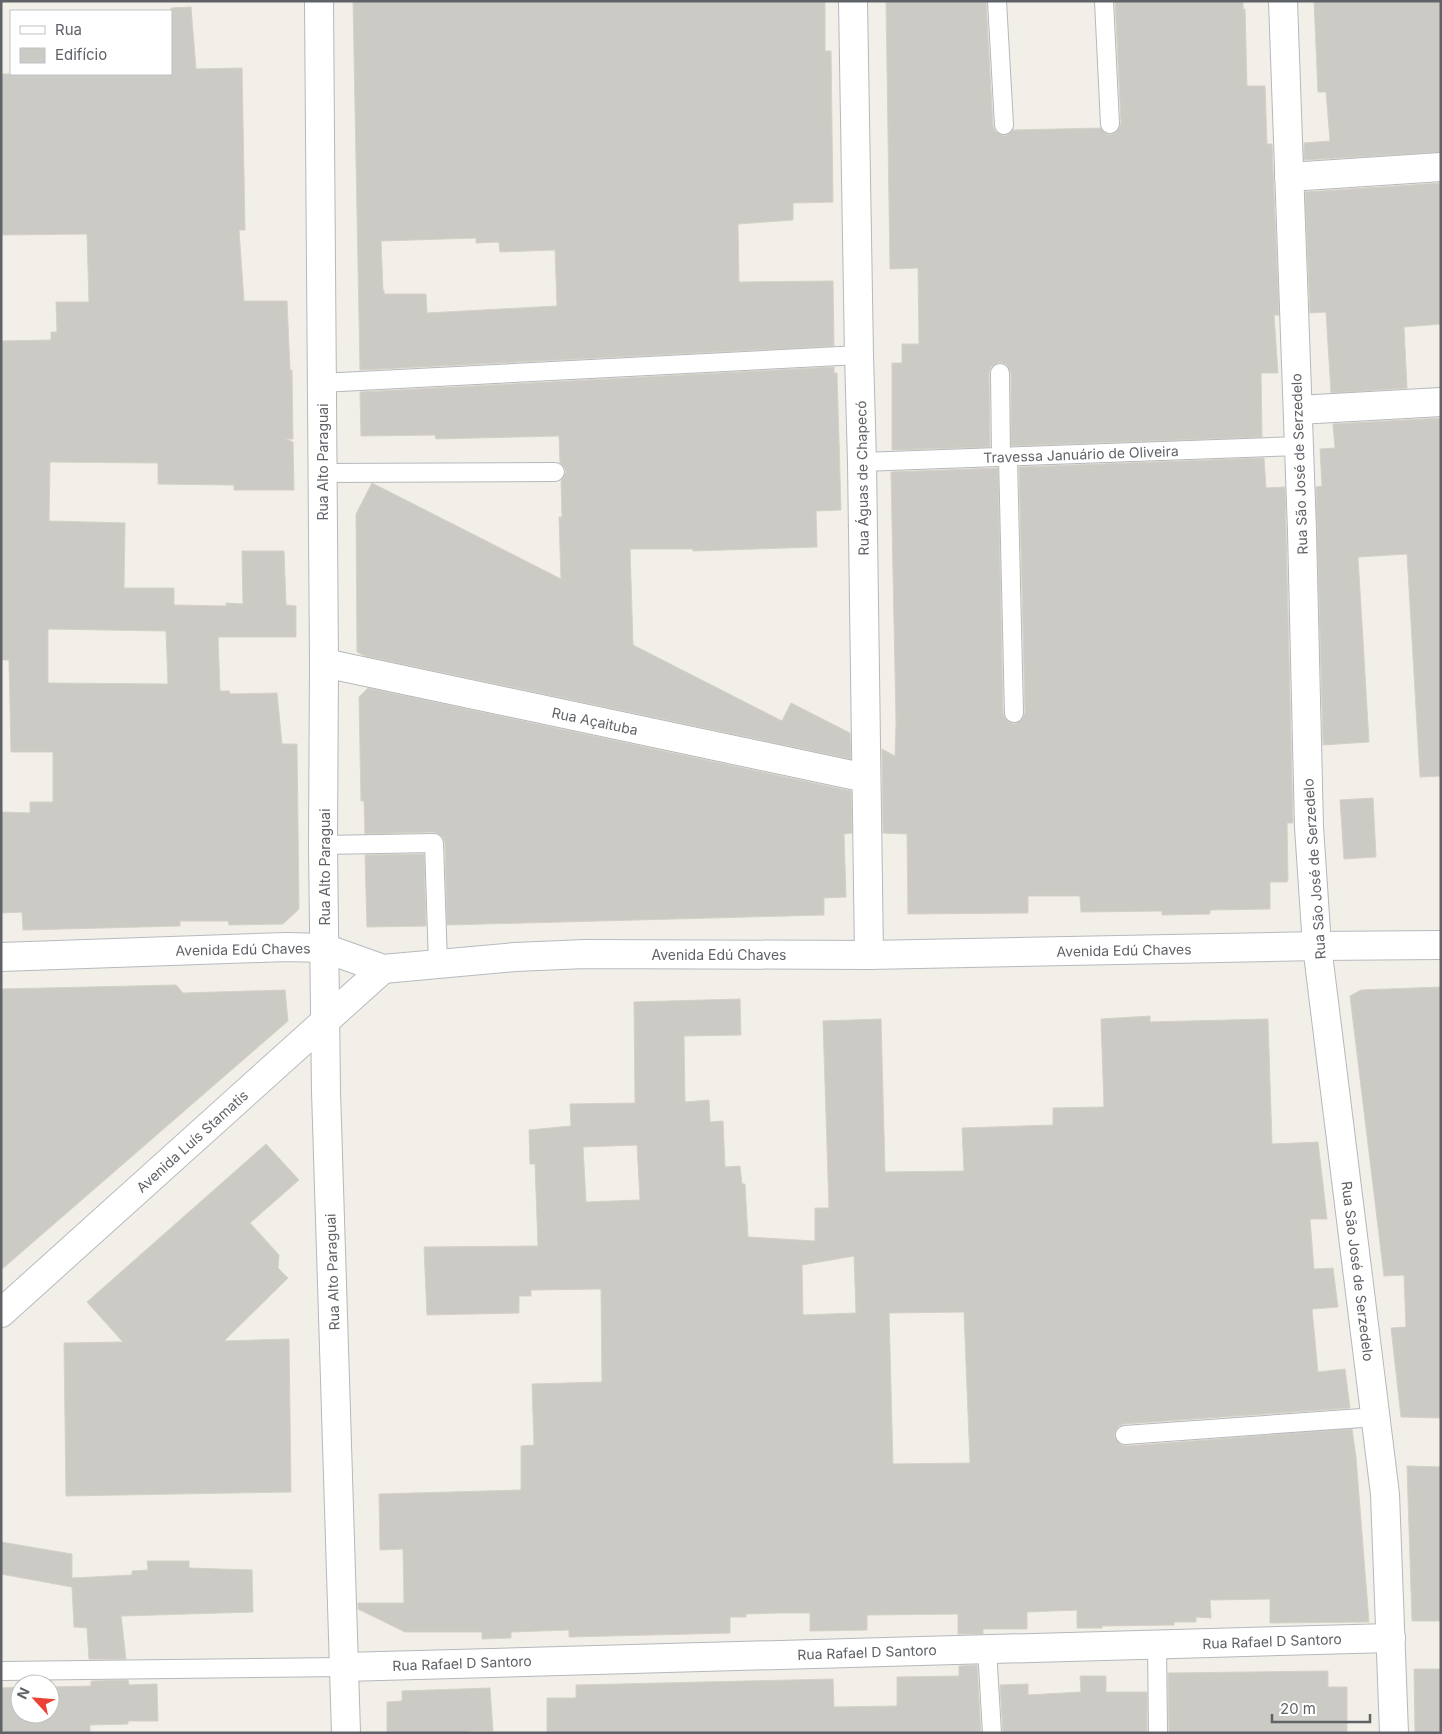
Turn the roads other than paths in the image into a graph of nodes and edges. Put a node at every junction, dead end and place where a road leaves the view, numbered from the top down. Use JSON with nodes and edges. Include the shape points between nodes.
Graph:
{"nodes":[{"id":1,"x":319,"y":1,"type":"edge"},
{"id":2,"x":853,"y":1,"type":"edge"},
{"id":3,"x":997,"y":1,"type":"edge"},
{"id":4,"x":1104,"y":1,"type":"edge"},
{"id":5,"x":1283,"y":1,"type":"edge"},
{"id":6,"x":1110,"y":124,"type":"dead end"},
{"id":7,"x":1004,"y":125,"type":"dead end"},
{"id":8,"x":1441,"y":167,"type":"edge"},
{"id":9,"x":1289,"y":176,"type":"junction"},
{"id":10,"x":859,"y":355,"type":"junction"},
{"id":11,"x":1000,"y":373,"type":"dead end"},
{"id":12,"x":321,"y":383,"type":"junction"},
{"id":13,"x":1441,"y":402,"type":"edge"},
{"id":14,"x":1298,"y":410,"type":"junction"},
{"id":15,"x":1299,"y":446,"type":"junction"},
{"id":16,"x":1004,"y":457,"type":"junction"},
{"id":17,"x":862,"y":462,"type":"junction"},
{"id":18,"x":555,"y":472,"type":"dead end"},
{"id":19,"x":322,"y":473,"type":"junction"},
{"id":20,"x":324,"y":663,"type":"junction"},
{"id":21,"x":1014,"y":713,"type":"dead end"},
{"id":22,"x":866,"y":778,"type":"junction"},
{"id":23,"x":323,"y":845,"type":"junction"},
{"id":24,"x":1441,"y":945,"type":"edge"},
{"id":25,"x":1317,"y":946,"type":"junction"},
{"id":26,"x":324,"y":948,"type":"junction"},
{"id":27,"x":869,"y":955,"type":"junction"},
{"id":28,"x":1,"y":957,"type":"edge"},
{"id":29,"x":438,"y":964,"type":"junction"},
{"id":30,"x":384,"y":969,"type":"junction"},
{"id":31,"x":325,"y":1022,"type":"junction"},
{"id":32,"x":1,"y":1313,"type":"edge"},
{"id":33,"x":1376,"y":1417,"type":"junction"},
{"id":34,"x":1125,"y":1435,"type":"dead end"},
{"id":35,"x":1391,"y":1638,"type":"junction"},
{"id":36,"x":1157,"y":1644,"type":"junction"},
{"id":37,"x":988,"y":1649,"type":"junction"},
{"id":38,"x":344,"y":1667,"type":"junction"},
{"id":39,"x":1,"y":1671,"type":"edge"},
{"id":40,"x":346,"y":1733,"type":"edge"},
{"id":41,"x":992,"y":1733,"type":"edge"},
{"id":42,"x":1158,"y":1733,"type":"edge"},
{"id":43,"x":1394,"y":1733,"type":"edge"}],
"edges":[{"from":1,"to":12,"type":"street","name":"Rua Alto Paraguai"},
{"from":2,"to":10,"type":"street","name":"Rua Águas de Chapecó"},
{"from":3,"to":7,"type":"lane"},
{"from":4,"to":6,"type":"lane"},
{"from":5,"to":9,"type":"street","name":"Rua São José de Serzedelo"},
{"from":8,"to":9,"type":"street"},
{"from":9,"to":14,"type":"street","name":"Rua São José de Serzedelo"},
{"from":10,"to":12,"type":"lane"},
{"from":10,"to":17,"type":"street","name":"Rua Águas de Chapecó"},
{"from":11,"to":16,"type":"lane"},
{"from":12,"to":19,"type":"street","name":"Rua Alto Paraguai"},
{"from":13,"to":14,"type":"street"},
{"from":14,"to":15,"type":"street","name":"Rua São José de Serzedelo"},
{"from":15,"to":16,"type":"lane","name":"Travessa Januário de Oliveira"},
{"from":15,"to":25,"type":"street","name":"Rua São José de Serzedelo","via":[[1309,827]]},
{"from":16,"to":17,"type":"lane","name":"Travessa Januário de Oliveira"},
{"from":16,"to":21,"type":"lane"},
{"from":17,"to":22,"type":"street","name":"Rua Águas de Chapecó"},
{"from":18,"to":19,"type":"lane"},
{"from":19,"to":20,"type":"street","name":"Rua Alto Paraguai"},
{"from":20,"to":22,"type":"street","name":"Rua Açaituba"},
{"from":20,"to":23,"type":"street","name":"Rua Alto Paraguai"},
{"from":22,"to":27,"type":"street","name":"Rua Águas de Chapecó"},
{"from":23,"to":26,"type":"street","name":"Rua Alto Paraguai"},
{"from":23,"to":29,"type":"lane","via":[[434,843]]},
{"from":24,"to":25,"type":"street","name":"Avenida Edú Chaves"},
{"from":25,"to":27,"type":"street","name":"Avenida Edú Chaves"},
{"from":25,"to":33,"type":"street","name":"Rua São José de Serzedelo"},
{"from":26,"to":28,"type":"street","name":"Avenida Edú Chaves"},
{"from":26,"to":30,"type":"street","name":"Avenida Edú Chaves"},
{"from":26,"to":31,"type":"street","name":"Rua Alto Paraguai"},
{"from":27,"to":29,"type":"street","name":"Avenida Edú Chaves","via":[[585,954]]},
{"from":29,"to":30,"type":"street","name":"Avenida Edú Chaves"},
{"from":30,"to":31,"type":"street","name":"Avenida Luís Stamatis"},
{"from":31,"to":32,"type":"street","name":"Avenida Luís Stamatis"},
{"from":31,"to":38,"type":"street","name":"Rua Alto Paraguai"},
{"from":33,"to":34,"type":"lane"},
{"from":33,"to":35,"type":"street","name":"Rua São José de Serzedelo","via":[[1385,1494]]},
{"from":35,"to":36,"type":"street","name":"Rua Rafael D Santoro"},
{"from":35,"to":43,"type":"street","name":"Rua São José de Serzedelo"},
{"from":36,"to":37,"type":"street","name":"Rua Rafael D Santoro"},
{"from":36,"to":42,"type":"lane"},
{"from":37,"to":38,"type":"street","name":"Rua Rafael D Santoro"},
{"from":37,"to":41,"type":"lane"},
{"from":38,"to":39,"type":"lane"},
{"from":38,"to":40,"type":"street","name":"Rua Alto Paraguai"}]}
